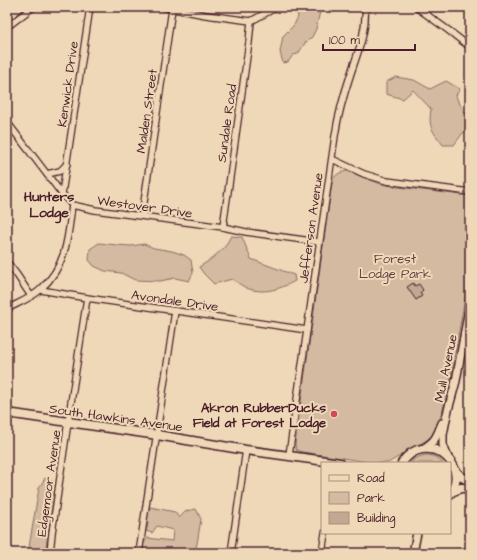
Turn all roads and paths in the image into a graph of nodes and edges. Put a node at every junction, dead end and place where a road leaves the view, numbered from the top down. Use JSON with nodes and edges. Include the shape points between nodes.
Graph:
{"nodes":[{"id":1,"x":33,"y":7,"type":"edge"},
{"id":2,"x":90,"y":7,"type":"edge"},
{"id":3,"x":163,"y":7,"type":"edge"},
{"id":4,"x":277,"y":7,"type":"edge"},
{"id":5,"x":365,"y":7,"type":"edge"},
{"id":6,"x":416,"y":7,"type":"edge"},
{"id":7,"x":172,"y":9,"type":"junction"},
{"id":8,"x":251,"y":21,"type":"junction"},
{"id":9,"x":7,"y":27,"type":"edge"},
{"id":10,"x":470,"y":48,"type":"edge"},
{"id":11,"x":7,"y":122,"type":"edge"},
{"id":12,"x":332,"y":159,"type":"junction"},
{"id":13,"x":67,"y":164,"type":"junction"},
{"id":14,"x":47,"y":174,"type":"junction"},
{"id":15,"x":470,"y":192,"type":"edge"},
{"id":16,"x":62,"y":194,"type":"junction"},
{"id":17,"x":72,"y":205,"type":"junction"},
{"id":18,"x":142,"y":216,"type":"junction"},
{"id":19,"x":222,"y":227,"type":"junction"},
{"id":20,"x":319,"y":242,"type":"junction"},
{"id":21,"x":7,"y":262,"type":"edge"},
{"id":22,"x":41,"y":290,"type":"junction"},
{"id":23,"x":31,"y":296,"type":"junction"},
{"id":24,"x":86,"y":298,"type":"junction"},
{"id":25,"x":470,"y":303,"type":"edge"},
{"id":26,"x":7,"y":309,"type":"edge"},
{"id":27,"x":176,"y":311,"type":"junction"},
{"id":28,"x":307,"y":330,"type":"junction"},
{"id":29,"x":7,"y":413,"type":"edge"},
{"id":30,"x":446,"y":414,"type":"junction"},
{"id":31,"x":68,"y":422,"type":"junction"},
{"id":32,"x":157,"y":435,"type":"junction"},
{"id":33,"x":423,"y":449,"type":"junction"},
{"id":34,"x":246,"y":450,"type":"junction"},
{"id":35,"x":289,"y":455,"type":"junction"},
{"id":36,"x":448,"y":458,"type":"junction"},
{"id":37,"x":404,"y":461,"type":"edge"},
{"id":38,"x":331,"y":462,"type":"edge"},
{"id":39,"x":451,"y":462,"type":"edge"},
{"id":40,"x":451,"y":462,"type":"edge"},
{"id":41,"x":455,"y":470,"type":"junction"},
{"id":42,"x":470,"y":480,"type":"edge"},
{"id":43,"x":470,"y":488,"type":"edge"},
{"id":44,"x":451,"y":493,"type":"edge"},
{"id":45,"x":325,"y":534,"type":"edge"},
{"id":46,"x":416,"y":534,"type":"edge"},
{"id":47,"x":50,"y":553,"type":"edge"},
{"id":48,"x":140,"y":553,"type":"edge"},
{"id":49,"x":231,"y":553,"type":"edge"},
{"id":50,"x":322,"y":553,"type":"edge"},
{"id":51,"x":413,"y":553,"type":"edge"}],
"edges":[{"from":1,"to":9,"type":"street"},
{"from":2,"to":13,"type":"street","name":"Kenwick Drive"},
{"from":3,"to":7,"type":"street"},
{"from":4,"to":8,"type":"street"},
{"from":5,"to":12,"type":"street","name":"Jefferson Avenue","via":[[364,30],[338,118]]},
{"from":6,"to":10,"type":"street"},
{"from":7,"to":8,"type":"street"},
{"from":7,"to":18,"type":"street","name":"Malden Street"},
{"from":8,"to":19,"type":"street","name":"Sundale Road"},
{"from":11,"to":14,"type":"street"},
{"from":12,"to":15,"type":"street","via":[[364,174],[387,181]]},
{"from":12,"to":20,"type":"street","name":"Jefferson Avenue"},
{"from":13,"to":14,"type":"street","via":[[60,171]]},
{"from":13,"to":16,"type":"street","name":"Kenwick Drive"},
{"from":14,"to":16,"type":"street"},
{"from":16,"to":17,"type":"street"},
{"from":17,"to":18,"type":"street","name":"Westover Drive"},
{"from":17,"to":22,"type":"street","via":[[62,259],[55,273]]},
{"from":18,"to":19,"type":"street","name":"Westover Drive"},
{"from":19,"to":20,"type":"street","name":"Westover Drive"},
{"from":20,"to":28,"type":"street","name":"Jefferson Avenue"},
{"from":21,"to":23,"type":"street"},
{"from":22,"to":23,"type":"street"},
{"from":22,"to":24,"type":"street","name":"Avondale Drive"},
{"from":23,"to":26,"type":"street"},
{"from":24,"to":27,"type":"street","name":"Avondale Drive"},
{"from":24,"to":31,"type":"street","name":"Edgemoor Avenue"},
{"from":25,"to":30,"type":"street","name":"Mull Avenue","via":[[456,381]]},
{"from":27,"to":28,"type":"street","name":"Avondale Drive"},
{"from":27,"to":32,"type":"street"},
{"from":28,"to":35,"type":"street","name":"Jefferson Avenue"},
{"from":29,"to":31,"type":"main road","name":"South Hawkins Avenue"},
{"from":30,"to":33,"type":"street","name":"Mull Avenue","via":[[433,442]]},
{"from":30,"to":36,"type":"street","name":"Mull Avenue","via":[[443,445]]},
{"from":31,"to":32,"type":"main road","name":"South Hawkins Avenue"},
{"from":31,"to":47,"type":"street","name":"Edgemoor Avenue"},
{"from":32,"to":34,"type":"main road","name":"South Hawkins Avenue"},
{"from":32,"to":48,"type":"street"},
{"from":33,"to":36,"type":"main road","via":[[437,450]]},
{"from":33,"to":37,"type":"main road","via":[[410,454]]},
{"from":34,"to":35,"type":"main road","name":"South Hawkins Avenue"},
{"from":34,"to":49,"type":"street"},
{"from":35,"to":38,"type":"main road","name":"South Hawkins Avenue"},
{"from":36,"to":40,"type":"main road"},
{"from":39,"to":41,"type":"main road"},
{"from":41,"to":42,"type":"main road","via":[[460,476]]},
{"from":41,"to":44,"type":"main road","via":[[455,482]]},
{"from":43,"to":44,"type":"main road","via":[[461,488]]},
{"from":45,"to":50,"type":"street"},
{"from":46,"to":51,"type":"street"}]}
